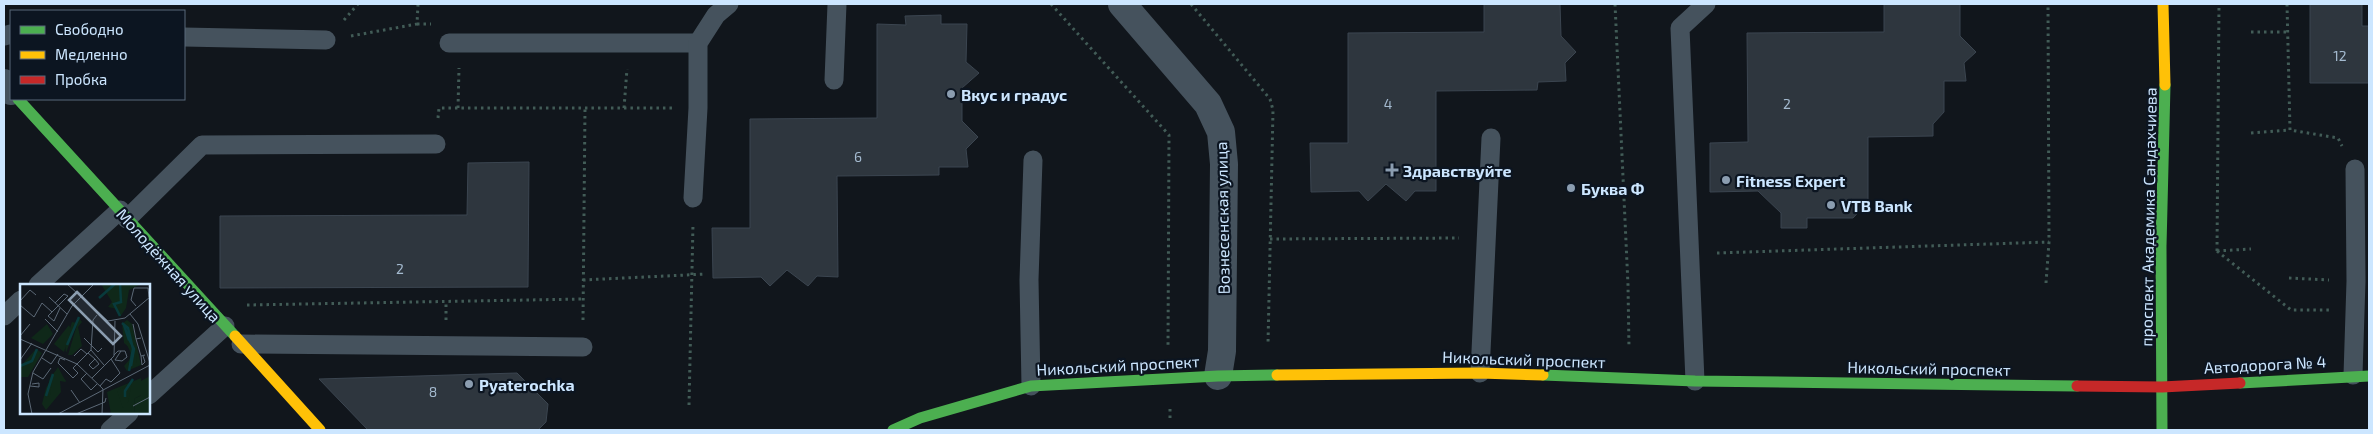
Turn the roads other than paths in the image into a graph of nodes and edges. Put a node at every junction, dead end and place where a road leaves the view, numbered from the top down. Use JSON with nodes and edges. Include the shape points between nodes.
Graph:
{"nodes":[{"id":1,"x":729,"y":4,"type":"edge"},
{"id":2,"x":837,"y":4,"type":"edge"},
{"id":3,"x":1122,"y":4,"type":"edge"},
{"id":4,"x":1706,"y":4,"type":"edge"},
{"id":5,"x":2163,"y":4,"type":"edge"},
{"id":6,"x":185,"y":37,"type":"edge"},
{"id":7,"x":326,"y":40,"type":"road end"},
{"id":8,"x":450,"y":43,"type":"dead end"},
{"id":9,"x":698,"y":43,"type":"junction"},
{"id":10,"x":834,"y":80,"type":"dead end"},
{"id":11,"x":19,"y":100,"type":"edge"},
{"id":12,"x":1491,"y":138,"type":"dead end"},
{"id":13,"x":436,"y":144,"type":"road end"},
{"id":14,"x":1033,"y":160,"type":"dead end"},
{"id":15,"x":2355,"y":169,"type":"road end"},
{"id":16,"x":693,"y":198,"type":"road end"},
{"id":17,"x":124,"y":214,"type":"junction"},
{"id":18,"x":39,"y":284,"type":"edge"},
{"id":19,"x":20,"y":301,"type":"edge"},
{"id":20,"x":4,"y":316,"type":"edge"},
{"id":21,"x":225,"y":326,"type":"junction"},
{"id":22,"x":241,"y":344,"type":"junction"},
{"id":23,"x":583,"y":346,"type":"road end"},
{"id":24,"x":1480,"y":372,"type":"junction"},
{"id":25,"x":2361,"y":375,"type":"edge"},
{"id":26,"x":1218,"y":376,"type":"junction"},
{"id":27,"x":1695,"y":381,"type":"junction"},
{"id":28,"x":1031,"y":386,"type":"junction"},
{"id":29,"x":2162,"y":386,"type":"junction"},
{"id":30,"x":150,"y":394,"type":"edge"},
{"id":31,"x":128,"y":414,"type":"edge"},
{"id":32,"x":110,"y":430,"type":"edge"},
{"id":33,"x":320,"y":430,"type":"edge"},
{"id":34,"x":893,"y":430,"type":"edge"},
{"id":35,"x":2162,"y":430,"type":"edge"}],
"edges":[{"from":1,"to":9,"type":"lane","via":[[716,15]]},
{"from":2,"to":10,"type":"lane"},
{"from":3,"to":26,"type":"street","name":"Вознесенская улица","via":[[1208,104],[1221,132],[1224,164],[1222,351]]},
{"from":4,"to":27,"type":"lane","via":[[1680,28]]},
{"from":5,"to":29,"type":"main road","name":"проспект Академика Сандахчиева","via":[[2166,66],[2161,246]]},
{"from":6,"to":7,"type":"lane"},
{"from":8,"to":9,"type":"lane"},
{"from":9,"to":16,"type":"lane"},
{"from":11,"to":17,"type":"main road","name":"Молодёжная улица"},
{"from":12,"to":24,"type":"lane"},
{"from":13,"to":17,"type":"lane","via":[[202,145]]},
{"from":14,"to":28,"type":"lane","via":[[1029,280]]},
{"from":15,"to":25,"type":"lane"},
{"from":17,"to":18,"type":"lane"},
{"from":17,"to":21,"type":"main road","name":"Молодёжная улица"},
{"from":19,"to":20,"type":"lane"},
{"from":21,"to":22,"type":"main road","name":"Молодёжная улица"},
{"from":21,"to":30,"type":"lane"},
{"from":22,"to":23,"type":"lane"},
{"from":22,"to":33,"type":"main road","name":"Молодёжная улица"},
{"from":24,"to":26,"type":"main road","name":"Никольский проспект"},
{"from":24,"to":27,"type":"main road","name":"Никольский проспект"},
{"from":25,"to":29,"type":"main road","name":"Автодорога № 4"},
{"from":26,"to":28,"type":"main road","name":"Никольский проспект"},
{"from":27,"to":29,"type":"main road","name":"Никольский проспект"},
{"from":28,"to":34,"type":"main road","name":"Никольский проспект","via":[[920,418]]},
{"from":29,"to":35,"type":"main road","name":"проспект Академика Сандахчиева"},
{"from":31,"to":32,"type":"lane"}]}
